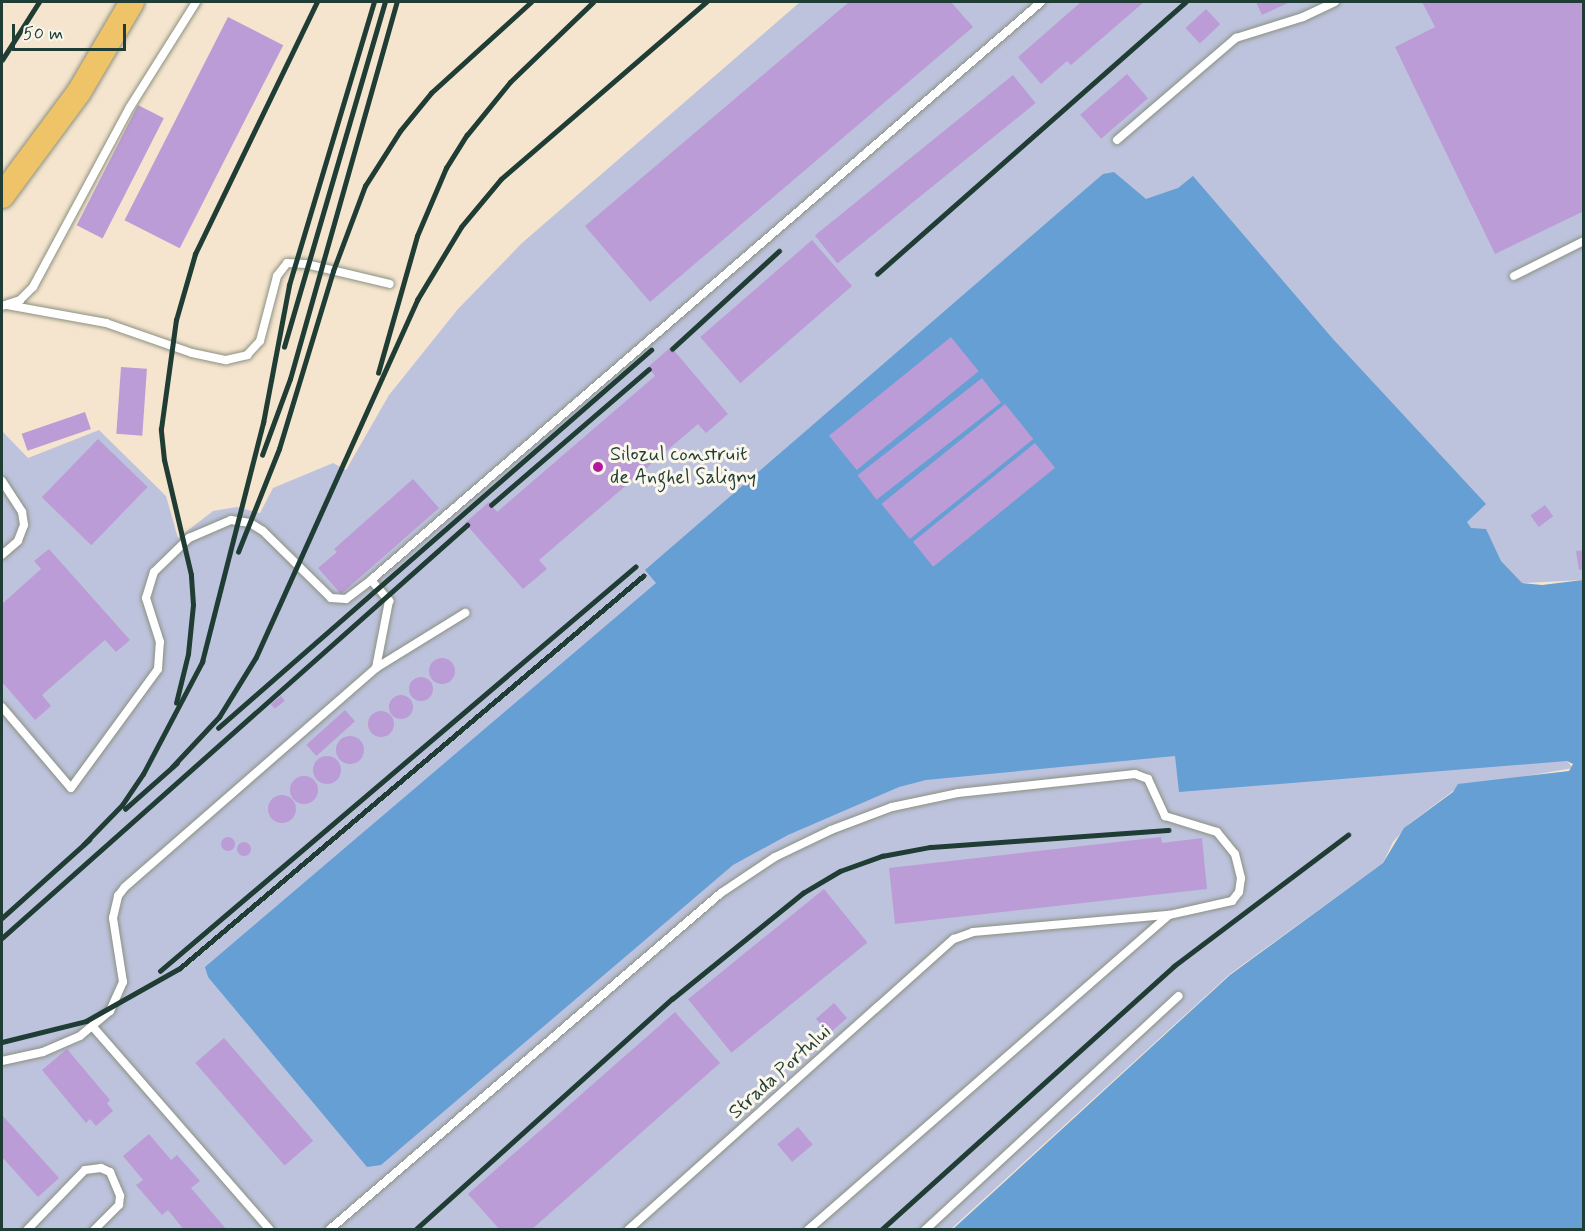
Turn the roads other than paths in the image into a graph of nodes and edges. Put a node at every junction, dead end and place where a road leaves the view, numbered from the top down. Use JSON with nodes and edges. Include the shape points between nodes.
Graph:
{"nodes":[{"id":1,"x":132,"y":2,"type":"edge"},
{"id":2,"x":196,"y":2,"type":"edge"},
{"id":3,"x":1041,"y":2,"type":"edge"},
{"id":4,"x":1335,"y":2,"type":"edge"},
{"id":5,"x":1117,"y":140,"type":"dead end"},
{"id":6,"x":2,"y":196,"type":"edge"},
{"id":7,"x":1584,"y":241,"type":"edge"},
{"id":8,"x":1514,"y":276,"type":"dead end"},
{"id":9,"x":390,"y":284,"type":"dead end"},
{"id":10,"x":4,"y":306,"type":"edge"},
{"id":11,"x":2,"y":481,"type":"edge"},
{"id":12,"x":2,"y":555,"type":"edge"},
{"id":13,"x":371,"y":580,"type":"junction"},
{"id":14,"x":465,"y":613,"type":"dead end"},
{"id":15,"x":376,"y":668,"type":"junction"},
{"id":16,"x":2,"y":708,"type":"edge"},
{"id":17,"x":1169,"y":915,"type":"junction"},
{"id":18,"x":1179,"y":996,"type":"dead end"},
{"id":19,"x":93,"y":1027,"type":"junction"},
{"id":20,"x":2,"y":1061,"type":"edge"},
{"id":21,"x":27,"y":1230,"type":"edge"},
{"id":22,"x":93,"y":1230,"type":"edge"},
{"id":23,"x":270,"y":1230,"type":"edge"},
{"id":24,"x":329,"y":1230,"type":"edge"},
{"id":25,"x":628,"y":1230,"type":"edge"},
{"id":26,"x":807,"y":1230,"type":"edge"},
{"id":27,"x":925,"y":1230,"type":"edge"}],
"edges":[{"from":1,"to":6,"type":"main road","via":[[79,92]]},
{"from":2,"to":10,"type":"lane","via":[[130,107],[33,287]]},
{"from":3,"to":13,"type":"lane"},
{"from":4,"to":5,"type":"lane","via":[[1303,17],[1236,38]]},
{"from":7,"to":8,"type":"lane"},
{"from":9,"to":10,"type":"lane","via":[[287,263],[277,276],[260,341],[247,355],[226,360],[192,353],[106,323]]},
{"from":11,"to":12,"type":"lane","via":[[22,512],[24,525],[18,541]]},
{"from":13,"to":15,"type":"lane","via":[[389,602]]},
{"from":13,"to":16,"type":"lane","via":[[346,599],[331,598],[263,531],[240,519],[223,522],[189,538],[154,572],[146,598],[160,642],[158,669],[71,788]]},
{"from":14,"to":15,"type":"lane"},
{"from":15,"to":19,"type":"lane","via":[[125,887],[118,896],[113,918],[123,982],[115,1003]]},
{"from":17,"to":24,"type":"lane","via":[[1222,906],[1239,892],[1241,878],[1235,854],[1217,832],[1165,816],[1148,779],[1135,774],[958,793],[892,807],[841,826],[775,857],[722,893]]},
{"from":17,"to":25,"type":"lane","name":"Strada Portului","via":[[973,932],[954,939]]},
{"from":17,"to":26,"type":"lane"},
{"from":18,"to":27,"type":"lane"},
{"from":19,"to":20,"type":"lane","via":[[43,1052]]},
{"from":19,"to":23,"type":"lane"},
{"from":21,"to":22,"type":"lane","via":[[85,1170],[101,1168],[110,1172],[120,1196],[119,1205]]}]}
